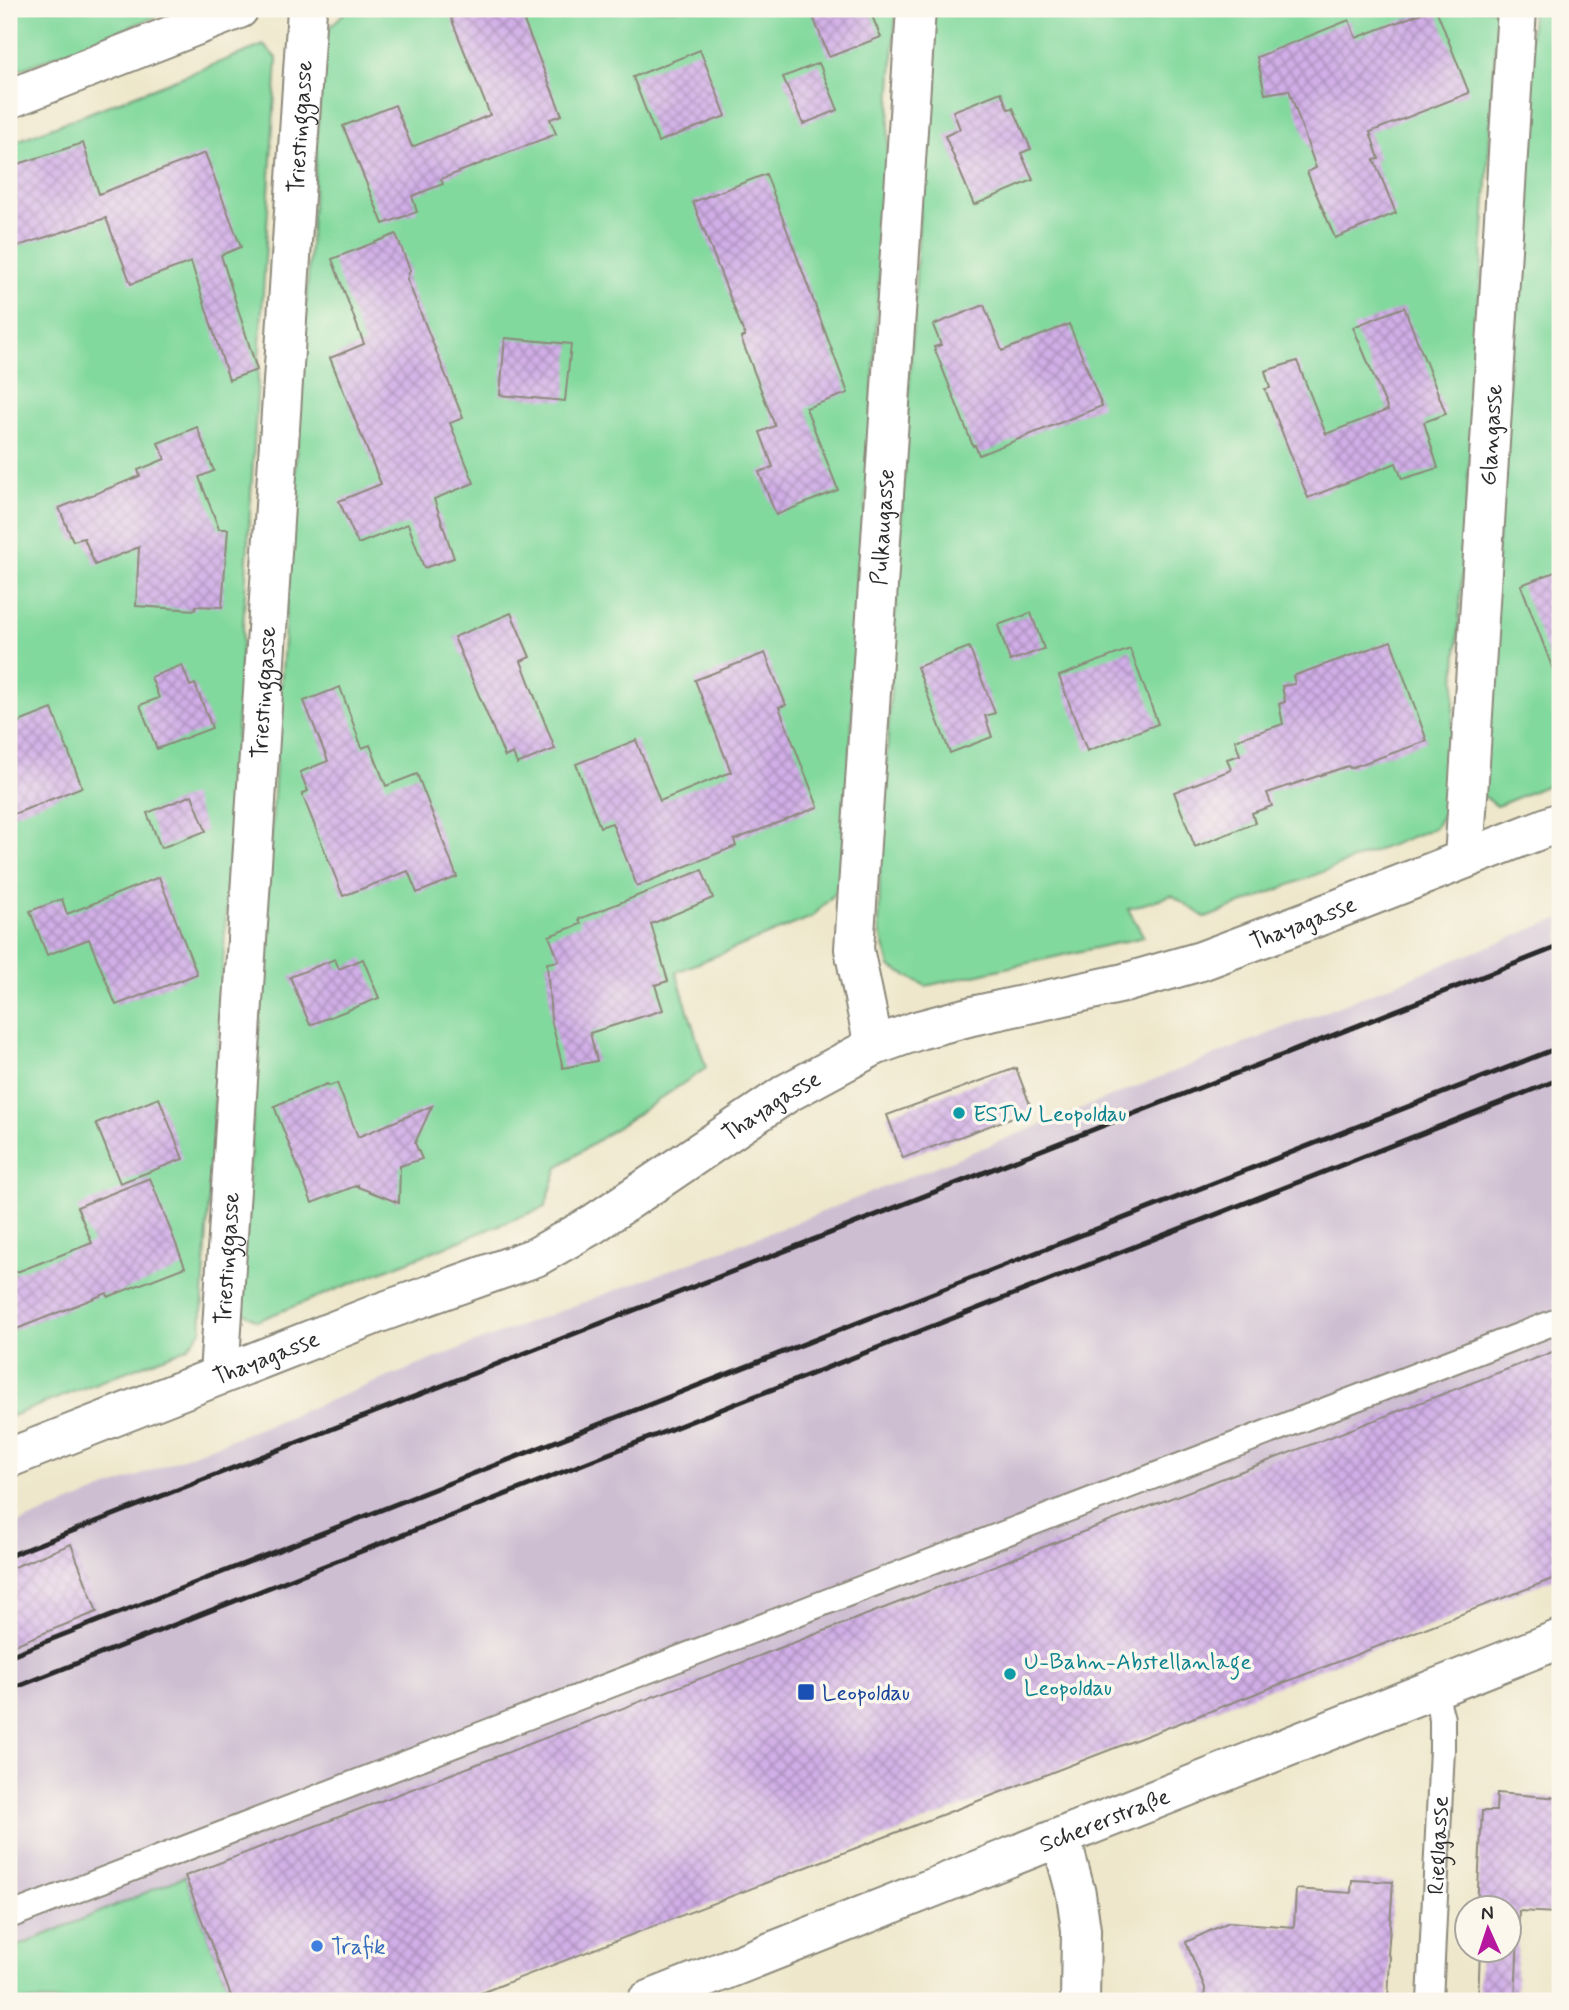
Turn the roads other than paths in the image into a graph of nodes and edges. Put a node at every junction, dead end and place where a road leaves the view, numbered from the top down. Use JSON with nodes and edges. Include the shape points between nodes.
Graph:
{"nodes":[{"id":1,"x":239,"y":9,"type":"edge"},
{"id":2,"x":307,"y":9,"type":"edge"},
{"id":3,"x":916,"y":9,"type":"edge"},
{"id":4,"x":1517,"y":9,"type":"edge"},
{"id":5,"x":9,"y":99,"type":"edge"},
{"id":6,"x":1560,"y":822,"type":"edge"},
{"id":7,"x":1464,"y":859,"type":"junction"},
{"id":8,"x":874,"y":1046,"type":"junction"},
{"id":9,"x":1560,"y":1320,"type":"edge"},
{"id":10,"x":219,"y":1375,"type":"junction"},
{"id":11,"x":9,"y":1458,"type":"edge"},
{"id":12,"x":1560,"y":1639,"type":"edge"},
{"id":13,"x":1434,"y":1689,"type":"junction"},
{"id":14,"x":1061,"y":1838,"type":"junction"},
{"id":15,"x":9,"y":1916,"type":"edge"},
{"id":16,"x":647,"y":2001,"type":"edge"},
{"id":17,"x":1080,"y":2001,"type":"edge"},
{"id":18,"x":1430,"y":2001,"type":"edge"}],
"edges":[{"from":1,"to":5,"type":"street"},
{"from":2,"to":10,"type":"street","name":"Triestinggasse"},
{"from":3,"to":8,"type":"street","name":"Pulkaugasse","via":[[854,949]]},
{"from":4,"to":7,"type":"street","name":"Glangasse"},
{"from":6,"to":7,"type":"street","name":"Thayagasse"},
{"from":7,"to":8,"type":"street","name":"Thayagasse","via":[[1200,961],[1124,983],[972,1016]]},
{"from":8,"to":10,"type":"street","name":"Thayagasse","via":[[787,1093],[592,1226],[536,1257]]},
{"from":9,"to":15,"type":"lane"},
{"from":10,"to":11,"type":"street","name":"Thayagasse"},
{"from":12,"to":13,"type":"street","name":"Schererstraße"},
{"from":13,"to":14,"type":"street","name":"Schererstraße"},
{"from":13,"to":18,"type":"lane","name":"Rieglgasse","via":[[1443,1749]]},
{"from":14,"to":16,"type":"street","name":"Schererstraße"},
{"from":14,"to":17,"type":"street","via":[[1081,1930]]}]}
